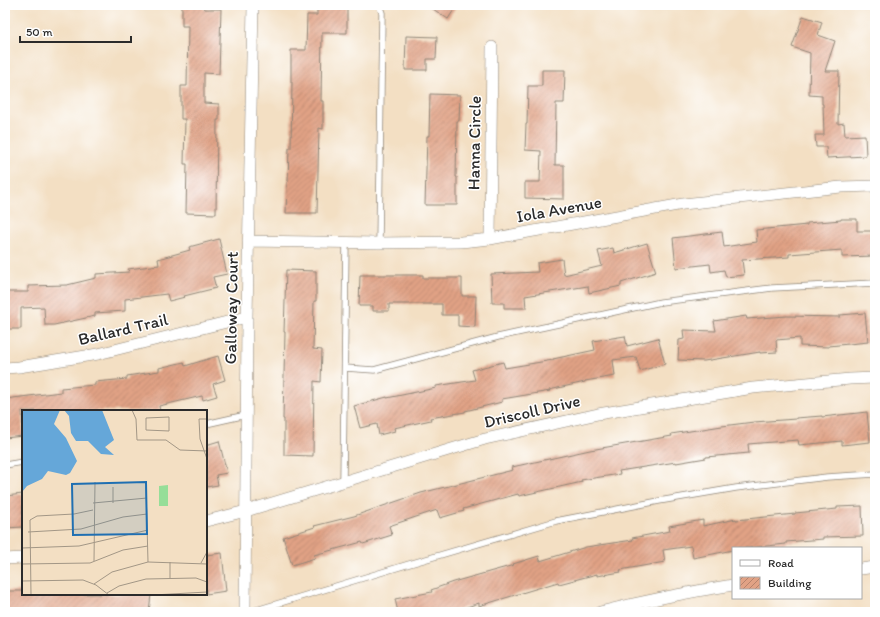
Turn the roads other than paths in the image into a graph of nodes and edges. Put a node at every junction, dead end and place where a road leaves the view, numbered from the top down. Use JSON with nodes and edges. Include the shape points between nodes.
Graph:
{"nodes":[{"id":1,"x":253,"y":5,"type":"edge"},
{"id":2,"x":379,"y":5,"type":"edge"},
{"id":3,"x":492,"y":47,"type":"dead end"},
{"id":4,"x":875,"y":186,"type":"edge"},
{"id":5,"x":490,"y":239,"type":"junction"},
{"id":6,"x":248,"y":241,"type":"junction"},
{"id":7,"x":346,"y":242,"type":"junction"},
{"id":8,"x":379,"y":243,"type":"junction"},
{"id":9,"x":875,"y":283,"type":"edge"},
{"id":10,"x":247,"y":317,"type":"junction"},
{"id":11,"x":5,"y":368,"type":"edge"},
{"id":12,"x":345,"y":368,"type":"junction"},
{"id":13,"x":875,"y":378,"type":"edge"},
{"id":14,"x":246,"y":415,"type":"junction"},
{"id":15,"x":207,"y":424,"type":"edge"},
{"id":16,"x":22,"y":462,"type":"edge"},
{"id":17,"x":5,"y":464,"type":"edge"},
{"id":18,"x":875,"y":474,"type":"edge"},
{"id":19,"x":343,"y":481,"type":"junction"},
{"id":20,"x":246,"y":511,"type":"junction"},
{"id":21,"x":207,"y":521,"type":"edge"},
{"id":22,"x":22,"y":558,"type":"edge"},
{"id":23,"x":5,"y":559,"type":"edge"},
{"id":24,"x":875,"y":567,"type":"edge"},
{"id":25,"x":862,"y":569,"type":"edge"},
{"id":26,"x":732,"y":585,"type":"edge"},
{"id":27,"x":245,"y":612,"type":"edge"},
{"id":28,"x":250,"y":612,"type":"edge"},
{"id":29,"x":600,"y":612,"type":"edge"}],
"edges":[{"from":1,"to":6,"type":"street","name":"Galloway Court"},
{"from":2,"to":8,"type":"lane","via":[[382,13]]},
{"from":3,"to":5,"type":"street","name":"Hanna Circle"},
{"from":4,"to":5,"type":"street","name":"Iola Avenue","via":[[683,204]]},
{"from":5,"to":8,"type":"street","name":"Iola Avenue"},
{"from":6,"to":7,"type":"street","name":"Iola Avenue"},
{"from":6,"to":10,"type":"street","name":"Galloway Court"},
{"from":7,"to":8,"type":"street","name":"Iola Avenue"},
{"from":7,"to":12,"type":"lane"},
{"from":9,"to":12,"type":"lane","via":[[772,288],[661,302],[498,338],[374,370]]},
{"from":10,"to":11,"type":"street","name":"Ballard Trail","via":[[98,354]]},
{"from":10,"to":14,"type":"street","name":"Galloway Court"},
{"from":12,"to":19,"type":"lane"},
{"from":13,"to":19,"type":"street","name":"Driscoll Drive","via":[[753,388],[598,414],[485,439]]},
{"from":14,"to":15,"type":"lane"},
{"from":14,"to":20,"type":"street","name":"Galloway Court"},
{"from":16,"to":17,"type":"lane"},
{"from":18,"to":28,"type":"lane","via":[[736,488],[556,522],[406,564]]},
{"from":19,"to":20,"type":"street","name":"Driscoll Drive"},
{"from":20,"to":21,"type":"street","name":"Driscoll Drive"},
{"from":20,"to":27,"type":"street","name":"Galloway Court"},
{"from":22,"to":23,"type":"street"},
{"from":24,"to":25,"type":"street"},
{"from":26,"to":29,"type":"street","via":[[643,601]]}]}
